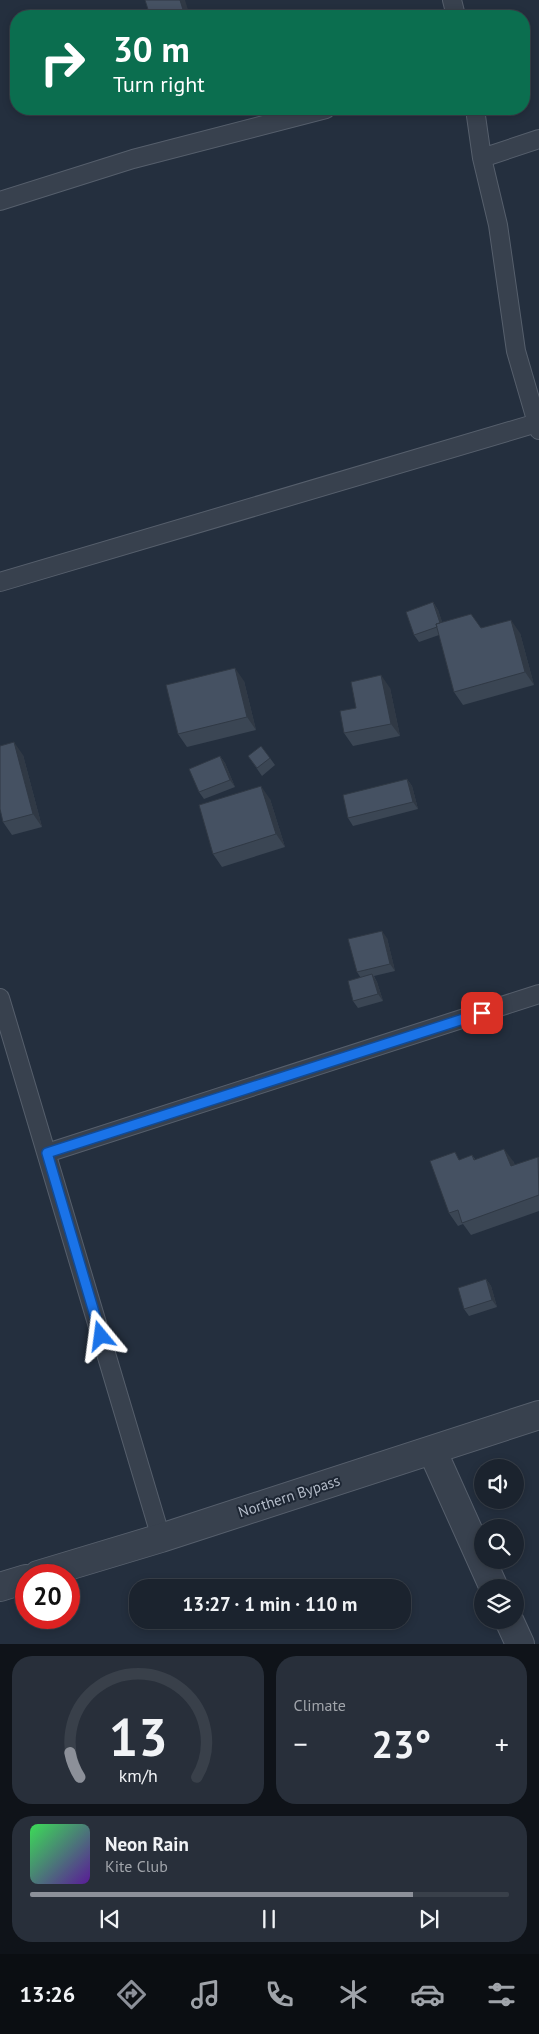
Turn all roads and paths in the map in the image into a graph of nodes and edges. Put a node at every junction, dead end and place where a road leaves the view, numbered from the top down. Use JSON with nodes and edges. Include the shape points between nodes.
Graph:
{"nodes":[{"id":1,"x":303,"y":115,"type":"edge"},
{"id":2,"x":476,"y":115,"type":"edge"},
{"id":3,"x":539,"y":139,"type":"edge"},
{"id":4,"x":482,"y":158,"type":"junction"},
{"id":5,"x":0,"y":201,"type":"edge"},
{"id":6,"x":538,"y":427,"type":"edge"},
{"id":7,"x":0,"y":582,"type":"edge"},
{"id":8,"x":539,"y":994,"type":"edge"},
{"id":9,"x":0,"y":998,"type":"edge"},
{"id":10,"x":47,"y":1153,"type":"junction"},
{"id":11,"x":539,"y":1415,"type":"edge"},
{"id":12,"x":432,"y":1450,"type":"junction"},
{"id":13,"x":161,"y":1538,"type":"junction"},
{"id":14,"x":75,"y":1564,"type":"edge"},
{"id":15,"x":490,"y":1579,"type":"edge"},
{"id":16,"x":15,"y":1582,"type":"edge"},
{"id":17,"x":0,"y":1587,"type":"edge"},
{"id":18,"x":513,"y":1629,"type":"edge"},
{"id":19,"x":520,"y":1644,"type":"edge"}],
"edges":[{"from":1,"to":5,"type":"lane","via":[[133,159]]},
{"from":2,"to":4,"type":"lane"},
{"from":3,"to":4,"type":"lane"},
{"from":4,"to":6,"type":"lane","via":[[498,225],[516,351]]},
{"from":6,"to":7,"type":"lane"},
{"from":8,"to":10,"type":"lane"},
{"from":9,"to":10,"type":"lane"},
{"from":10,"to":13,"type":"lane"},
{"from":11,"to":12,"type":"street","name":"Northern Bypass"},
{"from":12,"to":13,"type":"street","name":"Northern Bypass"},
{"from":12,"to":15,"type":"street"},
{"from":13,"to":14,"type":"street","name":"Northern Bypass"},
{"from":16,"to":17,"type":"street"},
{"from":18,"to":19,"type":"street"}]}
